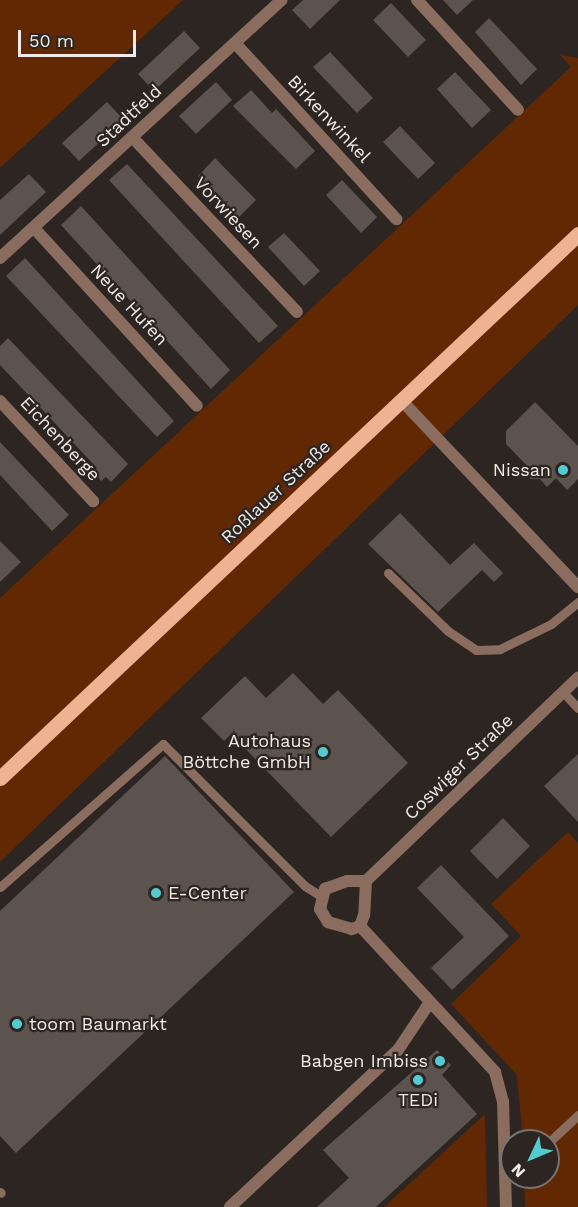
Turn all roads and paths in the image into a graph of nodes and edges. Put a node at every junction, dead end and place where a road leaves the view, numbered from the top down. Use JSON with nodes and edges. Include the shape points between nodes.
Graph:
{"nodes":[{"id":1,"x":282,"y":0,"type":"edge"},
{"id":2,"x":417,"y":0,"type":"edge"},
{"id":3,"x":235,"y":43,"type":"junction"},
{"id":4,"x":519,"y":110,"type":"dead end"},
{"id":5,"x":133,"y":138,"type":"junction"},
{"id":6,"x":396,"y":219,"type":"dead end"},
{"id":7,"x":34,"y":228,"type":"junction"},
{"id":8,"x":578,"y":234,"type":"edge"},
{"id":9,"x":0,"y":258,"type":"edge"},
{"id":10,"x":297,"y":312,"type":"dead end"},
{"id":11,"x":0,"y":401,"type":"edge"},
{"id":12,"x":403,"y":402,"type":"junction"},
{"id":13,"x":197,"y":406,"type":"dead end"},
{"id":14,"x":93,"y":501,"type":"dead end"},
{"id":15,"x":388,"y":573,"type":"dead end"},
{"id":16,"x":578,"y":586,"type":"edge"},
{"id":17,"x":578,"y":602,"type":"edge"},
{"id":18,"x":578,"y":678,"type":"edge"},
{"id":19,"x":563,"y":692,"type":"junction"},
{"id":20,"x":578,"y":708,"type":"edge"},
{"id":21,"x":0,"y":778,"type":"edge"},
{"id":22,"x":366,"y":881,"type":"junction"},
{"id":23,"x":0,"y":887,"type":"edge"},
{"id":24,"x":321,"y":896,"type":"junction"},
{"id":25,"x":360,"y":926,"type":"junction"},
{"id":26,"x":430,"y":1002,"type":"junction"},
{"id":27,"x":578,"y":1114,"type":"edge"},
{"id":28,"x":560,"y":1131,"type":"edge"},
{"id":29,"x":230,"y":1207,"type":"edge"},
{"id":30,"x":506,"y":1207,"type":"edge"}],
"edges":[{"from":1,"to":3,"type":"street","name":"Stadtfeld"},
{"from":2,"to":4,"type":"street"},
{"from":3,"to":5,"type":"street","name":"Stadtfeld"},
{"from":3,"to":6,"type":"street","name":"Birkenwinkel"},
{"from":5,"to":7,"type":"street","name":"Stadtfeld"},
{"from":5,"to":10,"type":"street","name":"Vorwiesen"},
{"from":7,"to":9,"type":"street","name":"Stadtfeld"},
{"from":7,"to":13,"type":"street","name":"Neue Hufen"},
{"from":8,"to":12,"type":"main road","name":"Roßlauer Straße"},
{"from":11,"to":14,"type":"street","name":"Eichenberge"},
{"from":12,"to":16,"type":"street"},
{"from":12,"to":21,"type":"main road","name":"Roßlauer Straße"},
{"from":15,"to":17,"type":"lane","via":[[448,632],[476,650],[500,649],[551,624]]},
{"from":18,"to":19,"type":"street","name":"Coswiger Straße"},
{"from":19,"to":20,"type":"lane"},
{"from":19,"to":22,"type":"street","name":"Coswiger Straße"},
{"from":22,"to":24,"type":"street","via":[[339,881]]},
{"from":22,"to":25,"type":"street"},
{"from":23,"to":24,"type":"lane","via":[[163,744],[305,886]]},
{"from":24,"to":25,"type":"street","via":[[320,909],[328,922],[342,928]]},
{"from":25,"to":26,"type":"street"},
{"from":26,"to":29,"type":"street","via":[[398,1050]]},
{"from":26,"to":30,"type":"street","via":[[495,1072],[502,1085]]},
{"from":27,"to":28,"type":"lane"}]}
